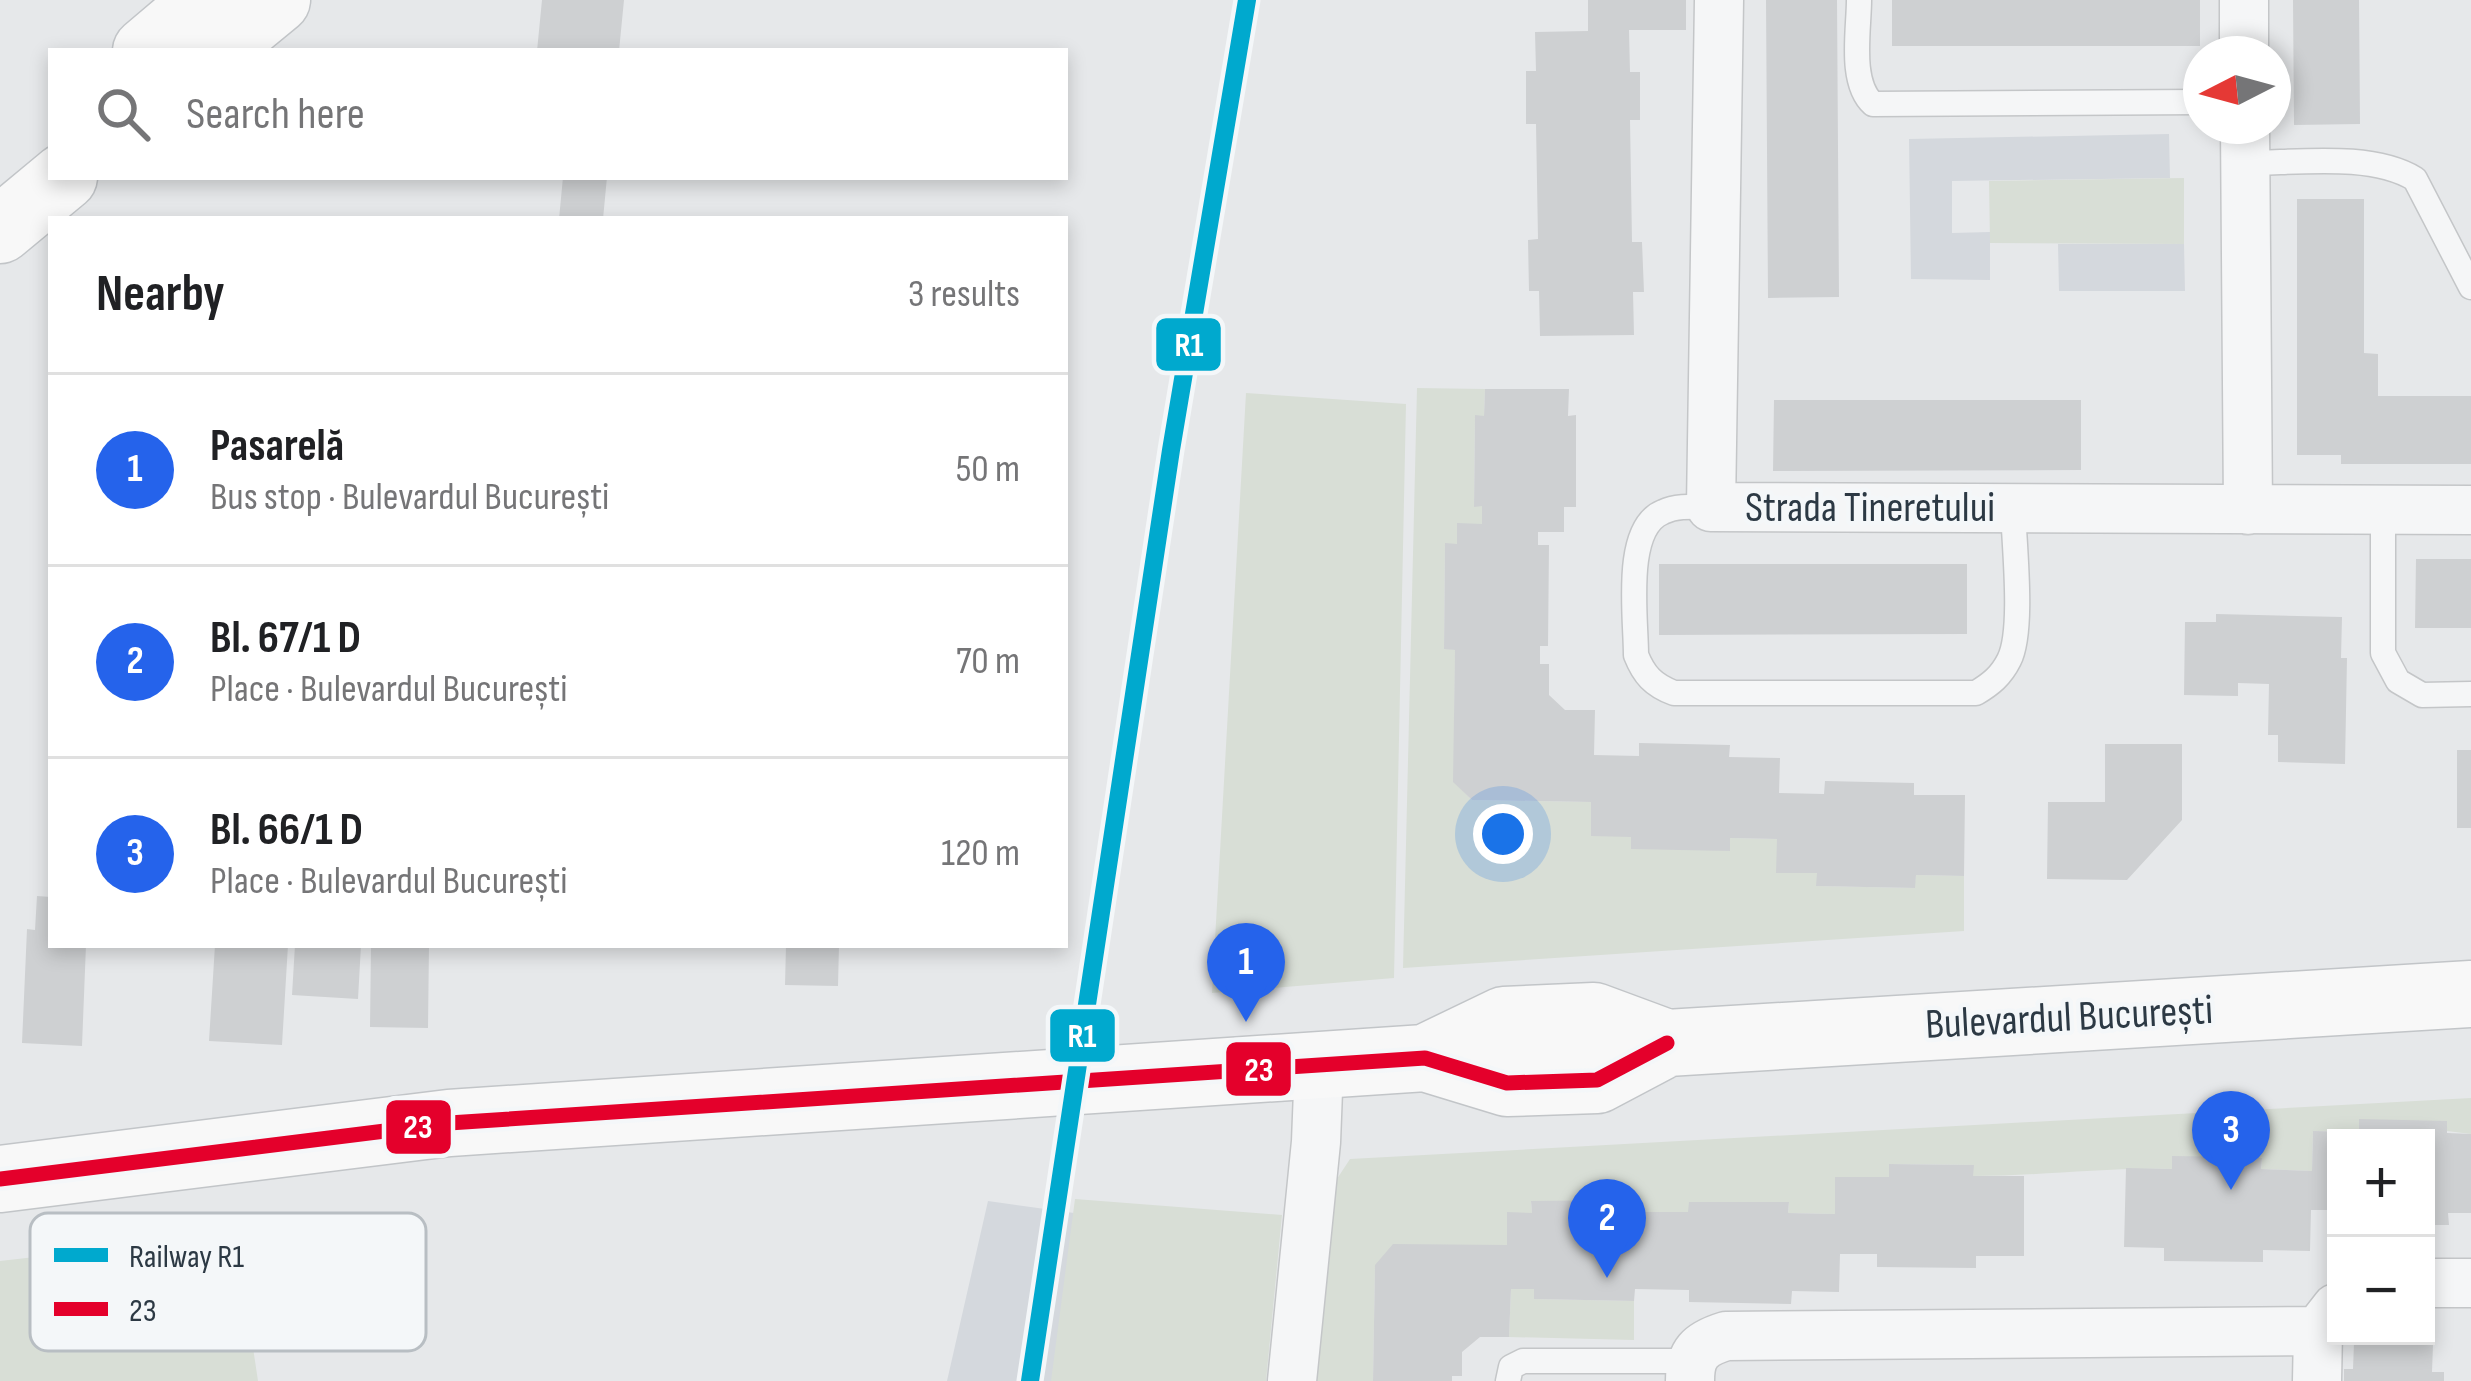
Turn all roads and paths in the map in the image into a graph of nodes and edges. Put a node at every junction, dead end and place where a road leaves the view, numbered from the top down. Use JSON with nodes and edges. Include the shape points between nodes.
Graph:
{"nodes":[{"id":1,"x":206,"y":0,"type":"edge"},
{"id":2,"x":277,"y":0,"type":"edge"},
{"id":3,"x":1719,"y":0,"type":"edge"},
{"id":4,"x":1859,"y":0,"type":"edge"},
{"id":5,"x":2244,"y":0,"type":"edge"},
{"id":6,"x":2244,"y":36,"type":"edge"},
{"id":7,"x":150,"y":48,"type":"edge"},
{"id":8,"x":219,"y":48,"type":"edge"},
{"id":9,"x":2183,"y":102,"type":"edge"},
{"id":10,"x":48,"y":133,"type":"edge"},
{"id":11,"x":2245,"y":144,"type":"edge"},
{"id":12,"x":0,"y":173,"type":"edge"},
{"id":13,"x":60,"y":180,"type":"edge"},
{"id":14,"x":0,"y":230,"type":"edge"},
{"id":15,"x":2471,"y":287,"type":"edge"},
{"id":16,"x":1711,"y":507,"type":"junction"},
{"id":17,"x":2013,"y":508,"type":"junction"},
{"id":18,"x":2248,"y":509,"type":"junction"},
{"id":19,"x":2383,"y":510,"type":"junction"},
{"id":20,"x":2471,"y":510,"type":"edge"},
{"id":21,"x":2471,"y":694,"type":"edge"},
{"id":22,"x":2471,"y":994,"type":"edge"},
{"id":23,"x":1319,"y":1065,"type":"junction"},
{"id":24,"x":0,"y":1178,"type":"edge"},
{"id":25,"x":2435,"y":1283,"type":"edge"},
{"id":26,"x":2471,"y":1283,"type":"edge"},
{"id":27,"x":2327,"y":1320,"type":"edge"},
{"id":28,"x":1690,"y":1371,"type":"edge"},
{"id":29,"x":1292,"y":1381,"type":"edge"},
{"id":30,"x":1508,"y":1381,"type":"edge"},
{"id":31,"x":2318,"y":1381,"type":"edge"}],
"edges":[{"from":1,"to":7,"type":"main road"},
{"from":2,"to":8,"type":"main road"},
{"from":3,"to":16,"type":"street","name":"Strada Tineretului"},
{"from":4,"to":9,"type":"lane","via":[[1859,76],[1873,104]]},
{"from":5,"to":6,"type":"street"},
{"from":10,"to":12,"type":"main road"},
{"from":11,"to":15,"type":"lane","via":[[2404,172]]},
{"from":11,"to":18,"type":"street"},
{"from":13,"to":14,"type":"main road"},
{"from":16,"to":17,"type":"street","name":"Strada Tineretului"},
{"from":16,"to":17,"type":"lane","via":[[1659,513],[1636,542],[1636,655],[1642,672],[1674,693],[1976,693],[2012,656]]},
{"from":17,"to":18,"type":"street","name":"Strada Tineretului"},
{"from":18,"to":19,"type":"street","name":"Strada Tineretului"},
{"from":19,"to":20,"type":"street","name":"Strada Tineretului"},
{"from":19,"to":21,"type":"lane","via":[[2383,653],[2398,681],[2422,695]]},
{"from":22,"to":23,"type":"main road","name":"Bulevardul București","via":[[1667,1043],[1594,1016],[1504,1020],[1424,1058]]},
{"from":23,"to":24,"type":"main road","name":"Bulevardul București","via":[[448,1123]]},
{"from":23,"to":29,"type":"street"},
{"from":25,"to":26,"type":"street"},
{"from":27,"to":28,"type":"street","via":[[1726,1336],[1703,1343]]},
{"from":27,"to":31,"type":"street"},
{"from":28,"to":30,"type":"lane","via":[[1523,1361],[1511,1366]]}]}
